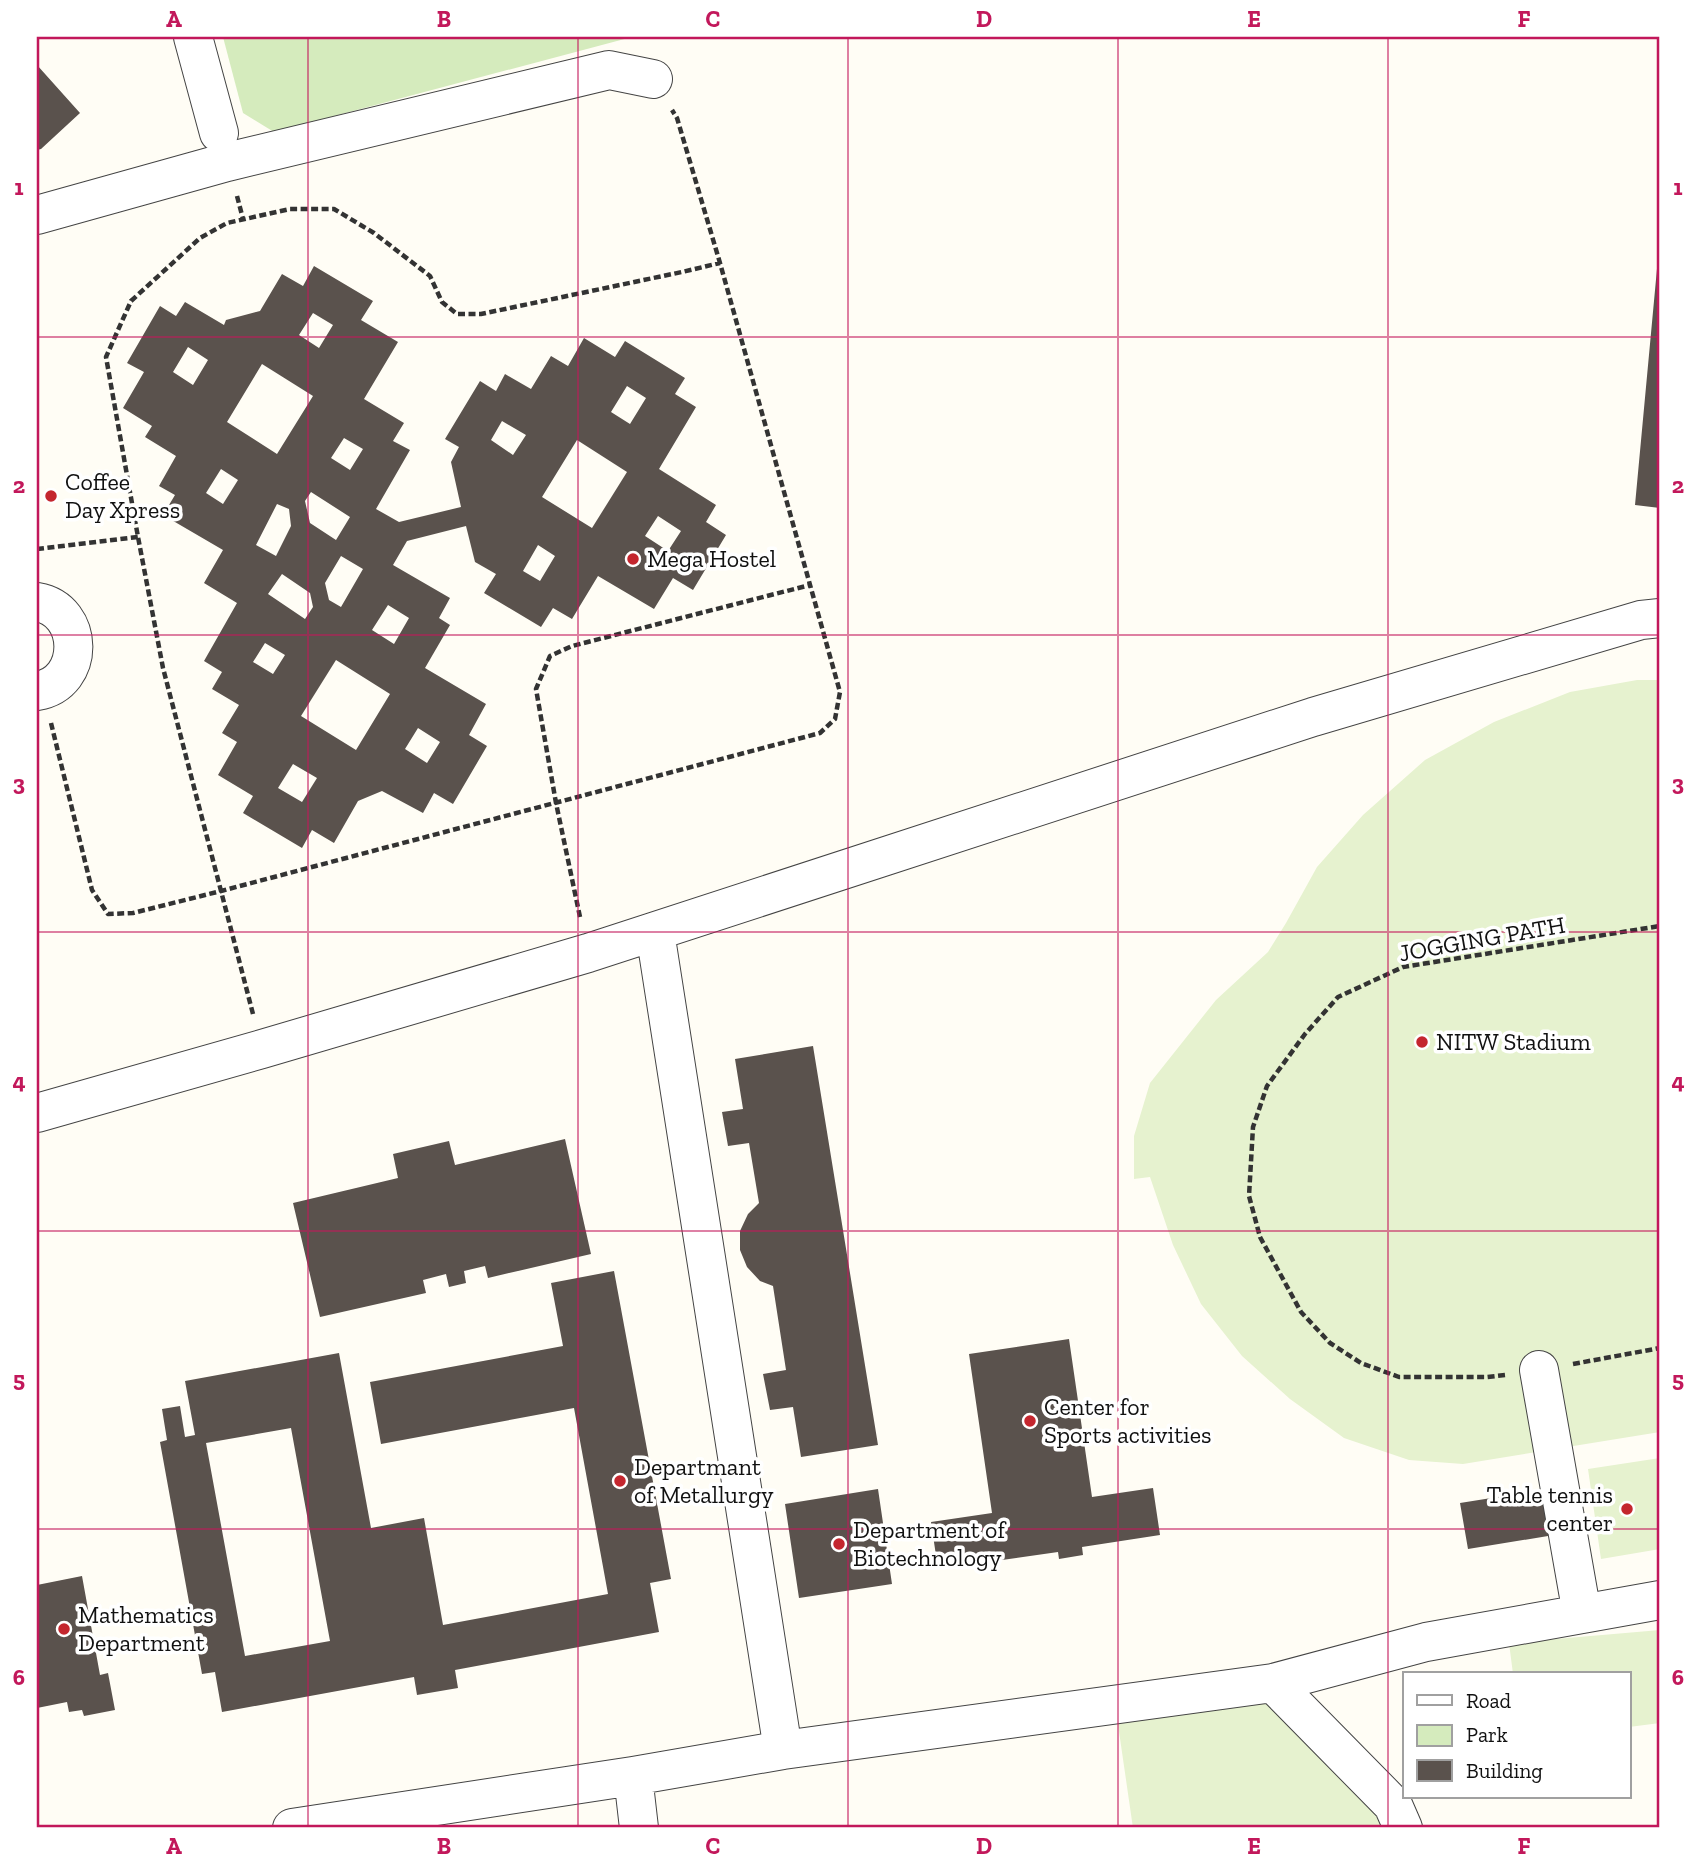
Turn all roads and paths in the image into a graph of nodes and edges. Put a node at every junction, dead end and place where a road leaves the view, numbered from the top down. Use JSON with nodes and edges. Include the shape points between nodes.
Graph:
{"nodes":[{"id":1,"x":193,"y":37,"type":"edge"},
{"id":2,"x":653,"y":79,"type":"joint"},
{"id":3,"x":219,"y":133,"type":"dead end"},
{"id":4,"x":37,"y":215,"type":"edge"},
{"id":5,"x":720,"y":263,"type":"junction"},
{"id":6,"x":138,"y":537,"type":"junction"},
{"id":7,"x":37,"y":549,"type":"edge"},
{"id":8,"x":810,"y":585,"type":"junction"},
{"id":9,"x":37,"y":602,"type":"edge"},
{"id":10,"x":1660,"y":618,"type":"edge"},
{"id":11,"x":41,"y":691,"type":"edge"},
{"id":12,"x":556,"y":803,"type":"junction"},
{"id":13,"x":221,"y":891,"type":"junction"},
{"id":14,"x":1660,"y":926,"type":"edge"},
{"id":15,"x":655,"y":932,"type":"junction"},
{"id":16,"x":588,"y":953,"type":"junction"},
{"id":17,"x":262,"y":1049,"type":"junction"},
{"id":18,"x":37,"y":1113,"type":"edge"},
{"id":19,"x":1660,"y":1348,"type":"edge"},
{"id":20,"x":1539,"y":1370,"type":"junction"},
{"id":21,"x":1660,"y":1600,"type":"edge"},
{"id":22,"x":1581,"y":1614,"type":"junction"},
{"id":23,"x":1273,"y":1683,"type":"junction"},
{"id":24,"x":783,"y":1750,"type":"junction"},
{"id":25,"x":633,"y":1776,"type":"junction"},
{"id":26,"x":292,"y":1828,"type":"edge"},
{"id":27,"x":639,"y":1828,"type":"edge"},
{"id":28,"x":1403,"y":1828,"type":"edge"}],
"edges":[{"from":1,"to":3,"type":"street"},
{"from":2,"to":4,"type":"street","via":[[609,70],[227,162]]},
{"from":2,"to":5,"type":"path","via":[[677,118]]},
{"from":5,"to":6,"type":"path","via":[[481,314],[457,314],[442,302],[430,276],[334,209],[290,209],[226,223],[200,238],[131,301],[106,357]]},
{"from":5,"to":8,"type":"path"},
{"from":6,"to":7,"type":"path"},
{"from":6,"to":13,"type":"path","via":[[163,668]]},
{"from":8,"to":12,"type":"path","via":[[572,646],[550,656],[536,689]]},
{"from":8,"to":12,"type":"path","via":[[841,692],[835,719],[820,733]]},
{"from":9,"to":11,"type":"street","via":[[57,611],[67,622],[74,652],[62,679]]},
{"from":10,"to":15,"type":"street","via":[[1313,717]]},
{"from":11,"to":13,"type":"path","via":[[92,890],[108,915]]},
{"from":12,"to":13,"type":"path"},
{"from":12,"to":16,"type":"path"},
{"from":13,"to":17,"type":"path"},
{"from":14,"to":20,"type":"path","name":"JOGGING PATH","via":[[1403,967],[1338,997],[1267,1086],[1253,1127],[1249,1196],[1260,1237],[1301,1312],[1329,1343],[1361,1363],[1399,1377],[1487,1377]]},
{"from":15,"to":16,"type":"street"},
{"from":15,"to":24,"type":"street"},
{"from":16,"to":17,"type":"street"},
{"from":17,"to":18,"type":"street"},
{"from":19,"to":20,"type":"path","name":"JOGGING PATH"},
{"from":20,"to":22,"type":"street"},
{"from":21,"to":22,"type":"street"},
{"from":22,"to":23,"type":"street","via":[[1426,1642]]},
{"from":23,"to":24,"type":"street"},
{"from":23,"to":28,"type":"street","via":[[1393,1805]]},
{"from":24,"to":25,"type":"street"},
{"from":25,"to":26,"type":"street"},
{"from":25,"to":27,"type":"street"}]}
